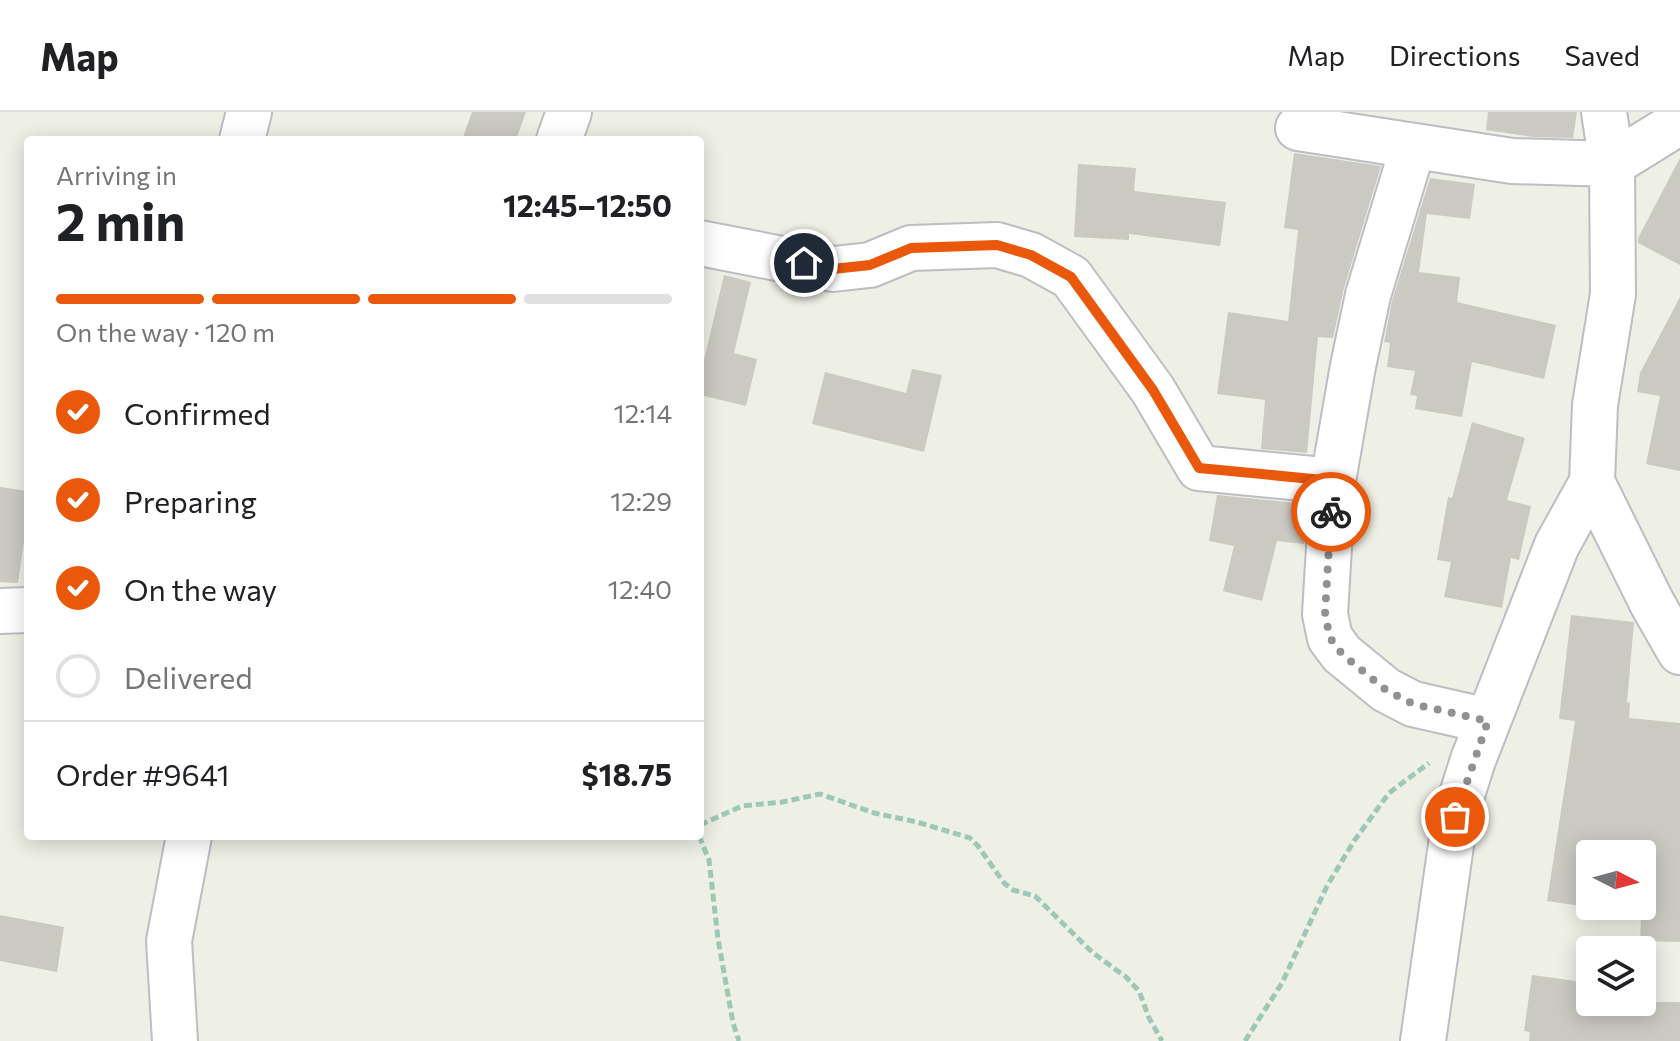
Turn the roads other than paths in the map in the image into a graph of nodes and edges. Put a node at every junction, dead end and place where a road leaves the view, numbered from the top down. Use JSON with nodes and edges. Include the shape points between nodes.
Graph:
{"nodes":[{"id":1,"x":249,"y":112,"type":"edge"},
{"id":2,"x":569,"y":112,"type":"edge"},
{"id":3,"x":1604,"y":112,"type":"edge"},
{"id":4,"x":1680,"y":122,"type":"edge"},
{"id":5,"x":1298,"y":128,"type":"dead end"},
{"id":6,"x":243,"y":136,"type":"edge"},
{"id":7,"x":560,"y":136,"type":"edge"},
{"id":8,"x":1413,"y":147,"type":"junction"},
{"id":9,"x":1612,"y":164,"type":"junction"},
{"id":10,"x":704,"y":244,"type":"edge"},
{"id":11,"x":1333,"y":481,"type":"junction"},
{"id":12,"x":1592,"y":482,"type":"junction"},
{"id":13,"x":24,"y":610,"type":"edge"},
{"id":14,"x":0,"y":611,"type":"edge"},
{"id":15,"x":1680,"y":652,"type":"edge"},
{"id":16,"x":1488,"y":721,"type":"junction"},
{"id":17,"x":188,"y":840,"type":"edge"},
{"id":18,"x":175,"y":1041,"type":"edge"},
{"id":19,"x":1423,"y":1041,"type":"edge"}],
"edges":[{"from":1,"to":6,"type":"street"},
{"from":2,"to":7,"type":"street"},
{"from":3,"to":9,"type":"street"},
{"from":4,"to":9,"type":"street"},
{"from":5,"to":8,"type":"street"},
{"from":8,"to":9,"type":"street","via":[[1512,161]]},
{"from":8,"to":11,"type":"street","via":[[1368,295]]},
{"from":9,"to":12,"type":"street","via":[[1613,294],[1595,405]]},
{"from":10,"to":11,"type":"street","via":[[833,269],[870,265],[911,248],[997,245],[1031,255],[1071,277],[1153,390],[1199,468]]},
{"from":11,"to":16,"type":"street","via":[[1325,614],[1330,638],[1386,690],[1413,704]]},
{"from":12,"to":15,"type":"street"},
{"from":12,"to":16,"type":"street","via":[[1557,545]]},
{"from":13,"to":14,"type":"street"},
{"from":16,"to":19,"type":"street","via":[[1455,817]]},
{"from":17,"to":18,"type":"street","via":[[169,941]]}]}
